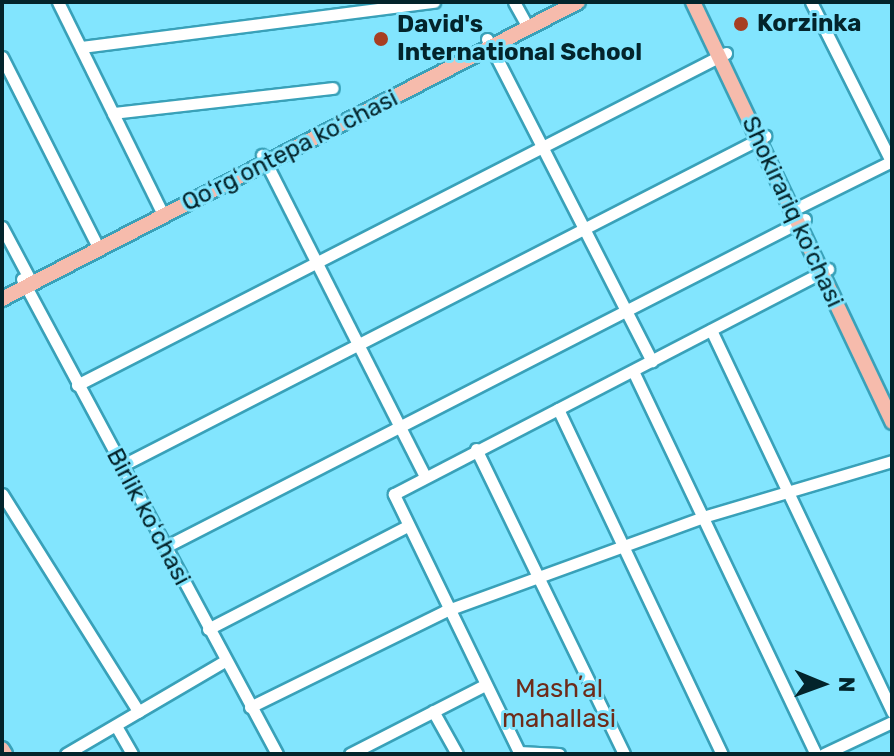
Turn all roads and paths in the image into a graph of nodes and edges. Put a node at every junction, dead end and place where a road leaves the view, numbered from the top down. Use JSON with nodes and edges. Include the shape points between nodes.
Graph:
{"nodes":[{"id":1,"x":58,"y":2,"type":"edge"},
{"id":2,"x":434,"y":2,"type":"edge"},
{"id":3,"x":514,"y":2,"type":"edge"},
{"id":4,"x":559,"y":2,"type":"edge"},
{"id":5,"x":578,"y":2,"type":"edge"},
{"id":6,"x":693,"y":2,"type":"edge"},
{"id":7,"x":702,"y":2,"type":"edge"},
{"id":8,"x":811,"y":2,"type":"edge"},
{"id":9,"x":334,"y":7,"type":"edge"},
{"id":10,"x":524,"y":20,"type":"junction"},
{"id":11,"x":489,"y":43,"type":"junction"},
{"id":12,"x":81,"y":47,"type":"junction"},
{"id":13,"x":722,"y":55,"type":"junction"},
{"id":14,"x":2,"y":57,"type":"edge"},
{"id":15,"x":333,"y":88,"type":"dead end"},
{"id":16,"x":113,"y":113,"type":"junction"},
{"id":17,"x":762,"y":138,"type":"junction"},
{"id":18,"x":540,"y":146,"type":"junction"},
{"id":19,"x":264,"y":159,"type":"junction"},
{"id":20,"x":892,"y":162,"type":"edge"},
{"id":21,"x":160,"y":208,"type":"junction"},
{"id":22,"x":800,"y":216,"type":"junction"},
{"id":23,"x":2,"y":227,"type":"edge"},
{"id":24,"x":582,"y":229,"type":"junction"},
{"id":25,"x":95,"y":241,"type":"junction"},
{"id":26,"x":316,"y":261,"type":"junction"},
{"id":27,"x":825,"y":270,"type":"junction"},
{"id":28,"x":25,"y":281,"type":"junction"},
{"id":29,"x":2,"y":289,"type":"edge"},
{"id":30,"x":2,"y":299,"type":"edge"},
{"id":31,"x":625,"y":310,"type":"junction"},
{"id":32,"x":711,"y":330,"type":"junction"},
{"id":33,"x":358,"y":343,"type":"junction"},
{"id":34,"x":652,"y":361,"type":"junction"},
{"id":35,"x":633,"y":371,"type":"junction"},
{"id":36,"x":77,"y":385,"type":"junction"},
{"id":37,"x":892,"y":403,"type":"edge"},
{"id":38,"x":558,"y":409,"type":"junction"},
{"id":39,"x":892,"y":422,"type":"edge"},
{"id":40,"x":400,"y":426,"type":"junction"},
{"id":41,"x":476,"y":449,"type":"junction"},
{"id":42,"x":892,"y":461,"type":"edge"},
{"id":43,"x":121,"y":466,"type":"junction"},
{"id":44,"x":425,"y":476,"type":"junction"},
{"id":45,"x":2,"y":494,"type":"edge"},
{"id":46,"x":790,"y":496,"type":"junction"},
{"id":47,"x":703,"y":517,"type":"junction"},
{"id":48,"x":406,"y":527,"type":"junction"},
{"id":49,"x":165,"y":547,"type":"junction"},
{"id":50,"x":624,"y":547,"type":"junction"},
{"id":51,"x":539,"y":579,"type":"junction"},
{"id":52,"x":445,"y":611,"type":"junction"},
{"id":53,"x":208,"y":629,"type":"junction"},
{"id":54,"x":223,"y":662,"type":"junction"},
{"id":55,"x":485,"y":685,"type":"junction"},
{"id":56,"x":250,"y":707,"type":"junction"},
{"id":57,"x":433,"y":711,"type":"junction"},
{"id":58,"x":139,"y":712,"type":"junction"},
{"id":59,"x":892,"y":712,"type":"edge"},
{"id":60,"x":892,"y":722,"type":"edge"},
{"id":61,"x":116,"y":726,"type":"junction"},
{"id":62,"x":520,"y":753,"type":"edge"},
{"id":63,"x":66,"y":754,"type":"edge"},
{"id":64,"x":132,"y":754,"type":"edge"},
{"id":65,"x":277,"y":754,"type":"edge"},
{"id":66,"x":352,"y":754,"type":"edge"},
{"id":67,"x":457,"y":754,"type":"edge"},
{"id":68,"x":559,"y":754,"type":"edge"},
{"id":69,"x":624,"y":754,"type":"edge"},
{"id":70,"x":722,"y":754,"type":"edge"},
{"id":71,"x":816,"y":754,"type":"edge"},
{"id":72,"x":824,"y":754,"type":"edge"}],
"edges":[{"from":1,"to":12,"type":"street"},
{"from":2,"to":9,"type":"street"},
{"from":3,"to":10,"type":"street"},
{"from":4,"to":10,"type":"main road","name":"Qoʻrgʻontepa koʻchasi"},
{"from":5,"to":11,"type":"main road","name":"Qoʻrgʻontepa koʻchasi"},
{"from":6,"to":13,"type":"main road","name":"Shokirariq ko'chasi"},
{"from":7,"to":13,"type":"main road","name":"Shokirariq ko'chasi"},
{"from":8,"to":20,"type":"street"},
{"from":9,"to":12,"type":"street"},
{"from":10,"to":11,"type":"main road","name":"Qoʻrgʻontepa koʻchasi"},
{"from":11,"to":18,"type":"street"},
{"from":11,"to":19,"type":"main road","name":"Qoʻrgʻontepa koʻchasi"},
{"from":12,"to":16,"type":"street"},
{"from":13,"to":17,"type":"main road","name":"Shokirariq ko'chasi"},
{"from":13,"to":18,"type":"street"},
{"from":14,"to":25,"type":"street"},
{"from":15,"to":16,"type":"street"},
{"from":16,"to":21,"type":"street"},
{"from":17,"to":22,"type":"main road","name":"Shokirariq ko'chasi"},
{"from":17,"to":24,"type":"street"},
{"from":18,"to":24,"type":"street"},
{"from":18,"to":26,"type":"street"},
{"from":19,"to":21,"type":"main road","name":"Qoʻrgʻontepa koʻchasi"},
{"from":19,"to":26,"type":"street"},
{"from":19,"to":28,"type":"main road","name":"Qoʻrgʻontepa koʻchasi"},
{"from":20,"to":22,"type":"street"},
{"from":21,"to":25,"type":"main road","name":"Qoʻrgʻontepa koʻchasi"},
{"from":22,"to":27,"type":"main road","name":"Shokirariq ko'chasi"},
{"from":22,"to":31,"type":"street"},
{"from":23,"to":28,"type":"street","name":"Birlik koʻchasi"},
{"from":24,"to":31,"type":"street"},
{"from":24,"to":33,"type":"street"},
{"from":25,"to":28,"type":"main road","name":"Qoʻrgʻontepa koʻchasi"},
{"from":26,"to":33,"type":"street"},
{"from":26,"to":36,"type":"street"},
{"from":27,"to":32,"type":"street"},
{"from":27,"to":37,"type":"main road","name":"Shokirariq ko'chasi"},
{"from":27,"to":39,"type":"main road","name":"Shokirariq ko'chasi"},
{"from":28,"to":29,"type":"main road","name":"Qoʻrgʻontepa koʻchasi"},
{"from":28,"to":30,"type":"main road","name":"Qoʻrgʻontepa koʻchasi"},
{"from":28,"to":36,"type":"street","name":"Birlik koʻchasi"},
{"from":31,"to":34,"type":"street"},
{"from":31,"to":40,"type":"street"},
{"from":32,"to":34,"type":"street"},
{"from":32,"to":46,"type":"street"},
{"from":33,"to":40,"type":"street"},
{"from":33,"to":43,"type":"street"},
{"from":34,"to":35,"type":"street"},
{"from":35,"to":38,"type":"street"},
{"from":35,"to":47,"type":"street"},
{"from":36,"to":43,"type":"street","name":"Birlik koʻchasi"},
{"from":38,"to":41,"type":"street"},
{"from":38,"to":50,"type":"street"},
{"from":40,"to":44,"type":"street"},
{"from":40,"to":49,"type":"street"},
{"from":41,"to":44,"type":"street"},
{"from":41,"to":51,"type":"street"},
{"from":42,"to":46,"type":"street"},
{"from":43,"to":49,"type":"street","name":"Birlik koʻchasi"},
{"from":44,"to":48,"type":"street","via":[[394,494]]},
{"from":45,"to":58,"type":"street"},
{"from":46,"to":47,"type":"street"},
{"from":46,"to":59,"type":"street"},
{"from":47,"to":50,"type":"street"},
{"from":47,"to":71,"type":"street"},
{"from":48,"to":52,"type":"street"},
{"from":48,"to":53,"type":"street"},
{"from":49,"to":53,"type":"street","name":"Birlik koʻchasi"},
{"from":50,"to":51,"type":"street"},
{"from":50,"to":70,"type":"street"},
{"from":51,"to":52,"type":"street"},
{"from":51,"to":69,"type":"street"},
{"from":52,"to":55,"type":"street"},
{"from":52,"to":56,"type":"street"},
{"from":53,"to":54,"type":"street","name":"Birlik koʻchasi"},
{"from":54,"to":56,"type":"street","name":"Birlik koʻchasi"},
{"from":54,"to":58,"type":"street"},
{"from":55,"to":57,"type":"street"},
{"from":55,"to":62,"type":"street"},
{"from":56,"to":65,"type":"street","name":"Birlik koʻchasi"},
{"from":57,"to":66,"type":"street"},
{"from":57,"to":67,"type":"street"},
{"from":58,"to":61,"type":"street"},
{"from":60,"to":72,"type":"street"},
{"from":61,"to":63,"type":"street"},
{"from":61,"to":64,"type":"street"},
{"from":62,"to":68,"type":"street"}]}
